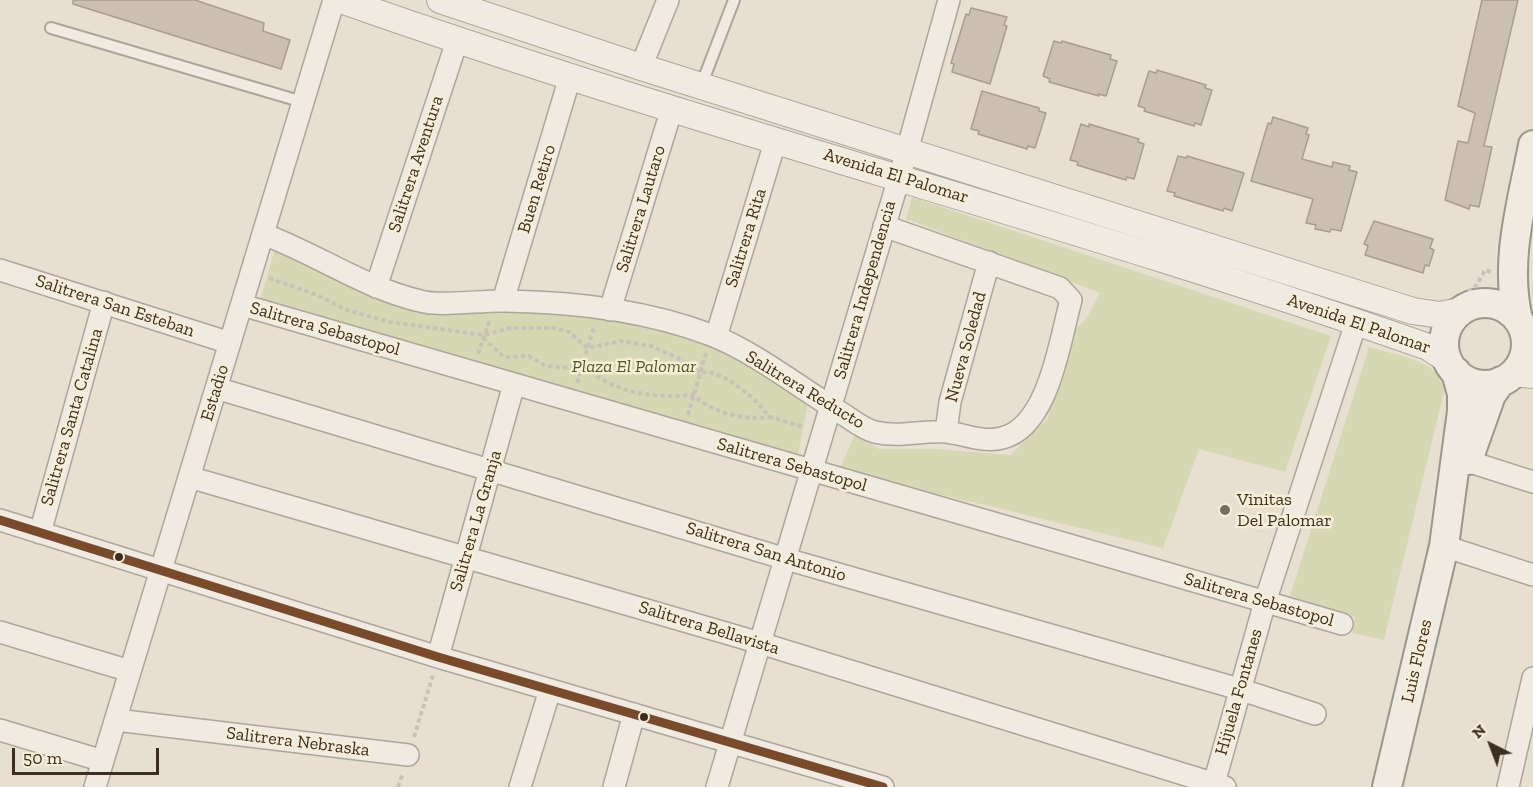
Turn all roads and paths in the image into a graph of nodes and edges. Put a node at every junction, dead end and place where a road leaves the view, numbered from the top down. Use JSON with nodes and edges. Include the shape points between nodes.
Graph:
{"nodes":[{"id":1,"x":334,"y":0,"type":"edge"},
{"id":2,"x":341,"y":0,"type":"edge"},
{"id":3,"x":440,"y":0,"type":"edge"},
{"id":4,"x":668,"y":0,"type":"edge"},
{"id":5,"x":734,"y":0,"type":"edge"},
{"id":6,"x":949,"y":0,"type":"edge"},
{"id":7,"x":51,"y":28,"type":"dead end"},
{"id":8,"x":457,"y":41,"type":"junction"},
{"id":9,"x":641,"y":67,"type":"junction"},
{"id":10,"x":570,"y":77,"type":"junction"},
{"id":11,"x":701,"y":86,"type":"junction"},
{"id":12,"x":303,"y":102,"type":"junction"},
{"id":13,"x":672,"y":108,"type":"junction"},
{"id":14,"x":776,"y":139,"type":"junction"},
{"id":15,"x":1533,"y":145,"type":"edge"},
{"id":16,"x":907,"y":151,"type":"junction"},
{"id":17,"x":899,"y":177,"type":"junction"},
{"id":18,"x":884,"y":226,"type":"junction"},
{"id":19,"x":263,"y":234,"type":"junction"},
{"id":20,"x":1515,"y":239,"type":"junction"},
{"id":21,"x":989,"y":262,"type":"junction"},
{"id":22,"x":0,"y":270,"type":"edge"},
{"id":23,"x":252,"y":272,"type":"junction"},
{"id":24,"x":376,"y":287,"type":"junction"},
{"id":25,"x":500,"y":301,"type":"junction"},
{"id":26,"x":104,"y":302,"type":"junction"},
{"id":27,"x":242,"y":305,"type":"junction"},
{"id":28,"x":1470,"y":308,"type":"junction"},
{"id":29,"x":605,"y":309,"type":"junction"},
{"id":30,"x":370,"y":317,"type":"junction"},
{"id":31,"x":1356,"y":323,"type":"junction"},
{"id":32,"x":1525,"y":329,"type":"edge"},
{"id":33,"x":714,"y":336,"type":"junction"},
{"id":34,"x":484,"y":337,"type":"junction"},
{"id":35,"x":363,"y":340,"type":"junction"},
{"id":36,"x":230,"y":343,"type":"junction"},
{"id":37,"x":587,"y":348,"type":"junction"},
{"id":38,"x":582,"y":365,"type":"junction"},
{"id":39,"x":1452,"y":366,"type":"junction"},
{"id":40,"x":472,"y":372,"type":"junction"},
{"id":41,"x":699,"y":372,"type":"junction"},
{"id":42,"x":1515,"y":376,"type":"edge"},
{"id":43,"x":514,"y":384,"type":"junction"},
{"id":44,"x":216,"y":388,"type":"junction"},
{"id":45,"x":693,"y":395,"type":"junction"},
{"id":46,"x":571,"y":401,"type":"junction"},
{"id":47,"x":831,"y":407,"type":"junction"},
{"id":48,"x":770,"y":417,"type":"junction"},
{"id":49,"x":823,"y":432,"type":"junction"},
{"id":50,"x":946,"y":432,"type":"junction"},
{"id":51,"x":683,"y":433,"type":"junction"},
{"id":52,"x":1467,"y":461,"type":"junction"},
{"id":53,"x":490,"y":469,"type":"junction"},
{"id":54,"x":811,"y":470,"type":"junction"},
{"id":55,"x":189,"y":477,"type":"junction"},
{"id":56,"x":1533,"y":482,"type":"edge"},
{"id":57,"x":0,"y":520,"type":"edge"},
{"id":58,"x":40,"y":532,"type":"junction"},
{"id":59,"x":1445,"y":540,"type":"junction"},
{"id":60,"x":466,"y":556,"type":"junction"},
{"id":61,"x":786,"y":559,"type":"junction"},
{"id":62,"x":161,"y":571,"type":"junction"},
{"id":63,"x":1533,"y":575,"type":"edge"},
{"id":64,"x":1265,"y":602,"type":"junction"},
{"id":65,"x":1342,"y":624,"type":"dead end"},
{"id":66,"x":0,"y":632,"type":"edge"},
{"id":67,"x":760,"y":643,"type":"junction"},
{"id":68,"x":438,"y":657,"type":"junction"},
{"id":69,"x":130,"y":671,"type":"junction"},
{"id":70,"x":1533,"y":678,"type":"edge"},
{"id":71,"x":1239,"y":689,"type":"junction"},
{"id":72,"x":550,"y":690,"type":"junction"},
{"id":73,"x":634,"y":714,"type":"junction"},
{"id":74,"x":1315,"y":714,"type":"dead end"},
{"id":75,"x":116,"y":720,"type":"junction"},
{"id":76,"x":0,"y":730,"type":"edge"},
{"id":77,"x":731,"y":742,"type":"junction"},
{"id":78,"x":408,"y":755,"type":"junction"},
{"id":79,"x":103,"y":761,"type":"junction"},
{"id":80,"x":827,"y":779,"type":"edge"},
{"id":81,"x":1217,"y":786,"type":"edge"},
{"id":82,"x":95,"y":787,"type":"edge"},
{"id":83,"x":398,"y":787,"type":"edge"},
{"id":84,"x":520,"y":787,"type":"edge"},
{"id":85,"x":614,"y":787,"type":"edge"},
{"id":86,"x":717,"y":787,"type":"edge"},
{"id":87,"x":883,"y":787,"type":"edge"},
{"id":88,"x":1388,"y":787,"type":"edge"},
{"id":89,"x":1508,"y":787,"type":"edge"}],
"edges":[{"from":1,"to":12,"type":"street","name":"Estadio"},
{"from":2,"to":8,"type":"street","name":"Avenida El Palomar"},
{"from":3,"to":9,"type":"street","name":"Avenida El Palomar"},
{"from":4,"to":9,"type":"street"},
{"from":5,"to":11,"type":"lane"},
{"from":6,"to":16,"type":"street","name":"Salitrera Independencia"},
{"from":7,"to":12,"type":"lane"},
{"from":8,"to":10,"type":"street","name":"Avenida El Palomar"},
{"from":8,"to":24,"type":"street","name":"Salitrera Aventura"},
{"from":9,"to":11,"type":"street","name":"Avenida El Palomar"},
{"from":10,"to":13,"type":"street","name":"Avenida El Palomar"},
{"from":10,"to":25,"type":"street","name":"Buen Retiro"},
{"from":11,"to":16,"type":"street","name":"Avenida El Palomar"},
{"from":12,"to":19,"type":"street","name":"Estadio"},
{"from":13,"to":14,"type":"street","name":"Avenida El Palomar"},
{"from":13,"to":29,"type":"street","name":"Salitrera Lautaro"},
{"from":14,"to":17,"type":"street","name":"Avenida El Palomar"},
{"from":14,"to":33,"type":"street","name":"Salitrera Rita"},
{"from":15,"to":20,"type":"main road"},
{"from":16,"to":17,"type":"street","name":"Salitrera Independencia"},
{"from":16,"to":28,"type":"street","name":"Avenida El Palomar","via":[[1413,311],[1440,315]]},
{"from":17,"to":18,"type":"street","name":"Salitrera Independencia"},
{"from":17,"to":31,"type":"street","name":"Avenida El Palomar","via":[[1212,273]]},
{"from":18,"to":21,"type":"street","name":"Salitrera Reducto"},
{"from":18,"to":47,"type":"street","name":"Salitrera Independencia"},
{"from":19,"to":23,"type":"street","name":"Estadio"},
{"from":19,"to":24,"type":"street","name":"Salitrera Reducto","via":[[294,245],[322,263]]},
{"from":20,"to":28,"type":"main road","via":[[1492,294]]},
{"from":20,"to":32,"type":"main road","via":[[1512,284]]},
{"from":21,"to":50,"type":"street","name":"Nueva Soledad","via":[[950,402]]},
{"from":21,"to":50,"type":"street","name":"Salitrera Reducto","via":[[1060,288],[1071,300],[1044,397],[1019,431],[984,440]]},
{"from":22,"to":26,"type":"street","name":"Salitrera San Esteban"},
{"from":23,"to":27,"type":"street","name":"Estadio"},
{"from":23,"to":30,"type":"path"},
{"from":24,"to":25,"type":"street","name":"Salitrera Reducto","via":[[422,302]]},
{"from":24,"to":30,"type":"path"},
{"from":25,"to":29,"type":"street","name":"Salitrera Reducto","via":[[561,302]]},
{"from":25,"to":34,"type":"path"},
{"from":26,"to":36,"type":"street","name":"Salitrera San Esteban"},
{"from":26,"to":58,"type":"street","name":"Salitrera Santa Catalina"},
{"from":27,"to":35,"type":"street","name":"Salitrera Sebastopol"},
{"from":27,"to":36,"type":"street","name":"Estadio"},
{"from":28,"to":32,"type":"main road","via":[[1498,305]]},
{"from":28,"to":39,"type":"main road","via":[[1451,321],[1446,333],[1444,346]]},
{"from":29,"to":33,"type":"street","name":"Salitrera Reducto"},
{"from":29,"to":37,"type":"path"},
{"from":30,"to":34,"type":"path"},
{"from":30,"to":35,"type":"path"},
{"from":31,"to":39,"type":"street","name":"Avenida El Palomar","via":[[1428,347]]},
{"from":31,"to":64,"type":"street","name":"Hijuela Fontanes"},
{"from":32,"to":42,"type":"main road","via":[[1524,356]]},
{"from":33,"to":41,"type":"path"},
{"from":33,"to":47,"type":"street","name":"Salitrera Reducto"},
{"from":34,"to":37,"type":"path","via":[[511,328],[555,328],[568,332]]},
{"from":34,"to":38,"type":"path","via":[[504,357],[529,356],[562,368]]},
{"from":34,"to":40,"type":"path"},
{"from":35,"to":40,"type":"street","name":"Salitrera Sebastopol"},
{"from":36,"to":44,"type":"street","name":"Estadio"},
{"from":37,"to":38,"type":"path"},
{"from":37,"to":41,"type":"path","via":[[611,342],[635,343],[666,352]]},
{"from":38,"to":45,"type":"path","via":[[607,382],[633,392],[666,397]]},
{"from":38,"to":46,"type":"path"},
{"from":39,"to":42,"type":"main road","via":[[1467,380],[1480,384]]},
{"from":39,"to":59,"type":"main road","name":"Luis Flores","via":[[1462,394],[1462,411]]},
{"from":40,"to":43,"type":"street","name":"Salitrera Sebastopol"},
{"from":41,"to":45,"type":"path"},
{"from":41,"to":48,"type":"path","via":[[729,380]]},
{"from":42,"to":52,"type":"main road","name":"Luis Flores","via":[[1491,395]]},
{"from":43,"to":46,"type":"street","name":"Salitrera Sebastopol"},
{"from":43,"to":53,"type":"street","name":"Salitrera La Granja"},
{"from":44,"to":53,"type":"street","name":"Salitrera San Antonio"},
{"from":44,"to":55,"type":"street","name":"Estadio"},
{"from":45,"to":48,"type":"path","via":[[728,415]]},
{"from":45,"to":51,"type":"path"},
{"from":46,"to":51,"type":"street","name":"Salitrera Sebastopol"},
{"from":47,"to":49,"type":"street","name":"Salitrera Independencia"},
{"from":47,"to":50,"type":"street","name":"Salitrera Reducto","via":[[873,432],[903,436]]},
{"from":48,"to":49,"type":"path"},
{"from":49,"to":54,"type":"street","name":"Salitrera Independencia"},
{"from":51,"to":54,"type":"street","name":"Salitrera Sebastopol"},
{"from":52,"to":56,"type":"street"},
{"from":52,"to":59,"type":"main road","name":"Luis Flores"},
{"from":53,"to":60,"type":"street","name":"Salitrera La Granja"},
{"from":53,"to":61,"type":"street","name":"Salitrera San Antonio"},
{"from":54,"to":61,"type":"street","name":"Salitrera Independencia"},
{"from":54,"to":64,"type":"street","name":"Salitrera Sebastopol"},
{"from":55,"to":60,"type":"street","name":"Salitrera Bellavista"},
{"from":55,"to":62,"type":"street","name":"Estadio"},
{"from":57,"to":58,"type":"street"},
{"from":58,"to":62,"type":"street"},
{"from":59,"to":63,"type":"street"},
{"from":59,"to":88,"type":"main road","name":"Luis Flores"},
{"from":60,"to":67,"type":"street","name":"Salitrera Bellavista"},
{"from":60,"to":68,"type":"street","name":"Salitrera La Granja"},
{"from":61,"to":67,"type":"street","name":"Salitrera Independencia"},
{"from":61,"to":71,"type":"street","name":"Salitrera San Antonio"},
{"from":62,"to":68,"type":"street"},
{"from":62,"to":69,"type":"street","name":"Estadio"},
{"from":64,"to":65,"type":"street","name":"Salitrera Sebastopol"},
{"from":64,"to":71,"type":"street","name":"Hijuela Fontanes"},
{"from":66,"to":69,"type":"street"},
{"from":67,"to":77,"type":"street","name":"Salitrera Independencia"},
{"from":67,"to":81,"type":"street","name":"Salitrera Bellavista"},
{"from":68,"to":72,"type":"street"},
{"from":68,"to":78,"type":"path"},
{"from":69,"to":75,"type":"street","name":"Estadio"},
{"from":70,"to":89,"type":"street"},
{"from":71,"to":74,"type":"street","name":"Salitrera San Antonio"},
{"from":71,"to":81,"type":"street","name":"Hijuela Fontanes"},
{"from":72,"to":73,"type":"street"},
{"from":72,"to":84,"type":"street"},
{"from":73,"to":77,"type":"street"},
{"from":73,"to":85,"type":"street"},
{"from":75,"to":78,"type":"street","name":"Salitrera Nebraska"},
{"from":75,"to":79,"type":"street","name":"Estadio"},
{"from":76,"to":79,"type":"street"},
{"from":77,"to":80,"type":"street"},
{"from":77,"to":86,"type":"street","name":"Salitrera Independencia"},
{"from":78,"to":83,"type":"path"},
{"from":79,"to":82,"type":"street","name":"Estadio"},
{"from":80,"to":87,"type":"street"}]}
